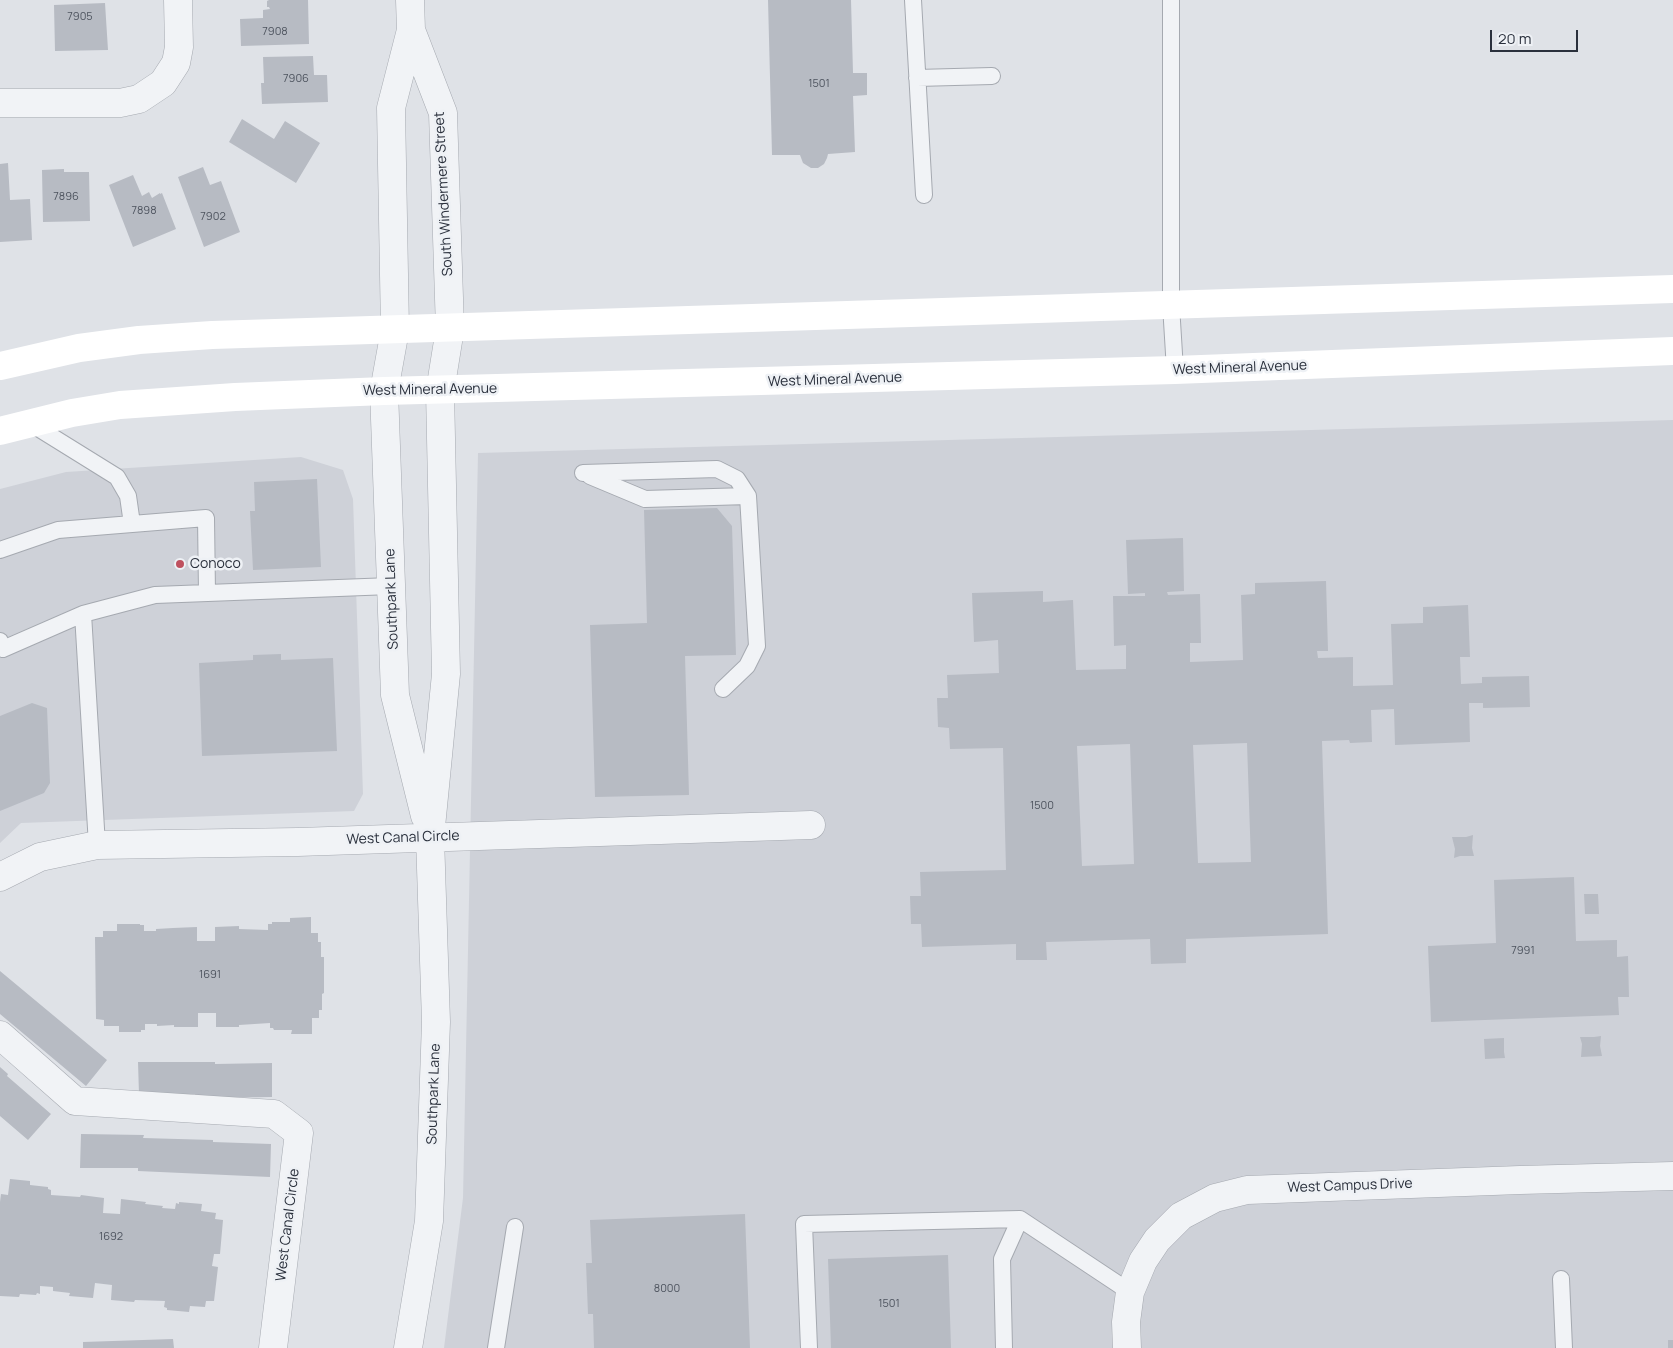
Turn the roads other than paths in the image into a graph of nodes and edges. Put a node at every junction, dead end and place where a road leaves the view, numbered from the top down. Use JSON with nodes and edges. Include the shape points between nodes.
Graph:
{"nodes":[{"id":1,"x":178,"y":0,"type":"edge"},
{"id":2,"x":410,"y":0,"type":"edge"},
{"id":3,"x":914,"y":0,"type":"edge"},
{"id":4,"x":1171,"y":0,"type":"edge"},
{"id":5,"x":411,"y":30,"type":"junction"},
{"id":6,"x":992,"y":76,"type":"dead end"},
{"id":7,"x":917,"y":78,"type":"junction"},
{"id":8,"x":0,"y":103,"type":"edge"},
{"id":9,"x":924,"y":195,"type":"dead end"},
{"id":10,"x":1673,"y":289,"type":"edge"},
{"id":11,"x":1171,"y":305,"type":"junction"},
{"id":12,"x":450,"y":328,"type":"junction"},
{"id":13,"x":393,"y":343,"type":"junction"},
{"id":14,"x":1673,"y":351,"type":"edge"},
{"id":15,"x":445,"y":362,"type":"joint"},
{"id":16,"x":0,"y":366,"type":"edge"},
{"id":17,"x":1175,"y":370,"type":"junction"},
{"id":18,"x":384,"y":391,"type":"junction"},
{"id":19,"x":440,"y":391,"type":"junction"},
{"id":20,"x":30,"y":423,"type":"junction"},
{"id":21,"x":0,"y":431,"type":"edge"},
{"id":22,"x":748,"y":496,"type":"junction"},
{"id":23,"x":132,"y":524,"type":"junction"},
{"id":24,"x":0,"y":550,"type":"edge"},
{"id":25,"x":392,"y":586,"type":"junction"},
{"id":26,"x":207,"y":593,"type":"junction"},
{"id":27,"x":82,"y":614,"type":"junction"},
{"id":28,"x":0,"y":641,"type":"edge"},
{"id":29,"x":723,"y":689,"type":"dead end"},
{"id":30,"x":811,"y":825,"type":"dead end"},
{"id":31,"x":430,"y":837,"type":"junction"},
{"id":32,"x":97,"y":846,"type":"junction"},
{"id":33,"x":0,"y":877,"type":"edge"},
{"id":34,"x":0,"y":1035,"type":"edge"},
{"id":35,"x":1673,"y":1176,"type":"edge"},
{"id":36,"x":1020,"y":1218,"type":"junction"},
{"id":37,"x":515,"y":1227,"type":"dead end"},
{"id":38,"x":1561,"y":1278,"type":"dead end"},
{"id":39,"x":1130,"y":1292,"type":"junction"},
{"id":40,"x":273,"y":1348,"type":"edge"},
{"id":41,"x":408,"y":1348,"type":"edge"},
{"id":42,"x":496,"y":1348,"type":"edge"},
{"id":43,"x":809,"y":1348,"type":"edge"},
{"id":44,"x":1004,"y":1348,"type":"edge"},
{"id":45,"x":1127,"y":1348,"type":"edge"},
{"id":46,"x":1564,"y":1348,"type":"edge"}],
"edges":[{"from":1,"to":8,"type":"street","via":[[176,63],[163,83],[139,99],[120,103]]},
{"from":2,"to":5,"type":"street","name":"South Windermere Street"},
{"from":3,"to":7,"type":"lane"},
{"from":4,"to":11,"type":"lane"},
{"from":5,"to":12,"type":"street","name":"South Windermere Street","via":[[443,113]]},
{"from":5,"to":13,"type":"street","name":"South Windermere Street","via":[[391,108]]},
{"from":6,"to":7,"type":"lane"},
{"from":7,"to":9,"type":"lane"},
{"from":10,"to":11,"type":"main road"},
{"from":11,"to":12,"type":"main road"},
{"from":11,"to":17,"type":"lane"},
{"from":12,"to":13,"type":"main road"},
{"from":12,"to":15,"type":"street","name":"South Windermere Street"},
{"from":13,"to":16,"type":"main road","via":[[212,335],[78,348]]},
{"from":13,"to":18,"type":"street","name":"Southpark Lane"},
{"from":14,"to":17,"type":"main road","name":"West Mineral Avenue"},
{"from":15,"to":19,"type":"street","name":"Southpark Lane"},
{"from":17,"to":19,"type":"main road","name":"West Mineral Avenue"},
{"from":18,"to":19,"type":"main road","name":"West Mineral Avenue"},
{"from":18,"to":20,"type":"main road","name":"West Mineral Avenue","via":[[120,405]]},
{"from":18,"to":25,"type":"street","name":"Southpark Lane"},
{"from":19,"to":31,"type":"street","name":"Southpark Lane","via":[[446,674]]},
{"from":20,"to":21,"type":"main road","name":"West Mineral Avenue"},
{"from":20,"to":23,"type":"lane","via":[[117,477],[128,496]]},
{"from":22,"to":22,"type":"lane","via":[[737,479],[717,469],[583,473],[646,498]]},
{"from":22,"to":29,"type":"lane","via":[[756,646],[747,666]]},
{"from":23,"to":24,"type":"lane","via":[[58,530]]},
{"from":23,"to":26,"type":"lane","via":[[206,518]]},
{"from":25,"to":26,"type":"lane"},
{"from":25,"to":31,"type":"street","name":"Southpark Lane","via":[[395,695]]},
{"from":26,"to":27,"type":"lane","via":[[155,595]]},
{"from":27,"to":28,"type":"lane","via":[[3,649]]},
{"from":27,"to":32,"type":"lane"},
{"from":30,"to":31,"type":"street","name":"West Canal Circle"},
{"from":31,"to":32,"type":"street","name":"West Canal Circle"},
{"from":31,"to":41,"type":"street","name":"Southpark Lane","via":[[436,1022],[429,1221]]},
{"from":32,"to":33,"type":"street","name":"West Canal Circle","via":[[40,857]]},
{"from":34,"to":40,"type":"street","name":"West Canal Circle","via":[[75,1100],[274,1114],[299,1133]]},
{"from":35,"to":39,"type":"street","name":"West Campus Drive","via":[[1247,1190],[1215,1198],[1181,1216],[1143,1260]]},
{"from":36,"to":39,"type":"lane"},
{"from":36,"to":43,"type":"lane","via":[[804,1224]]},
{"from":36,"to":44,"type":"lane","via":[[1002,1259]]},
{"from":37,"to":42,"type":"lane"},
{"from":38,"to":46,"type":"lane"},
{"from":39,"to":45,"type":"street","name":"West Campus Drive"}]}
